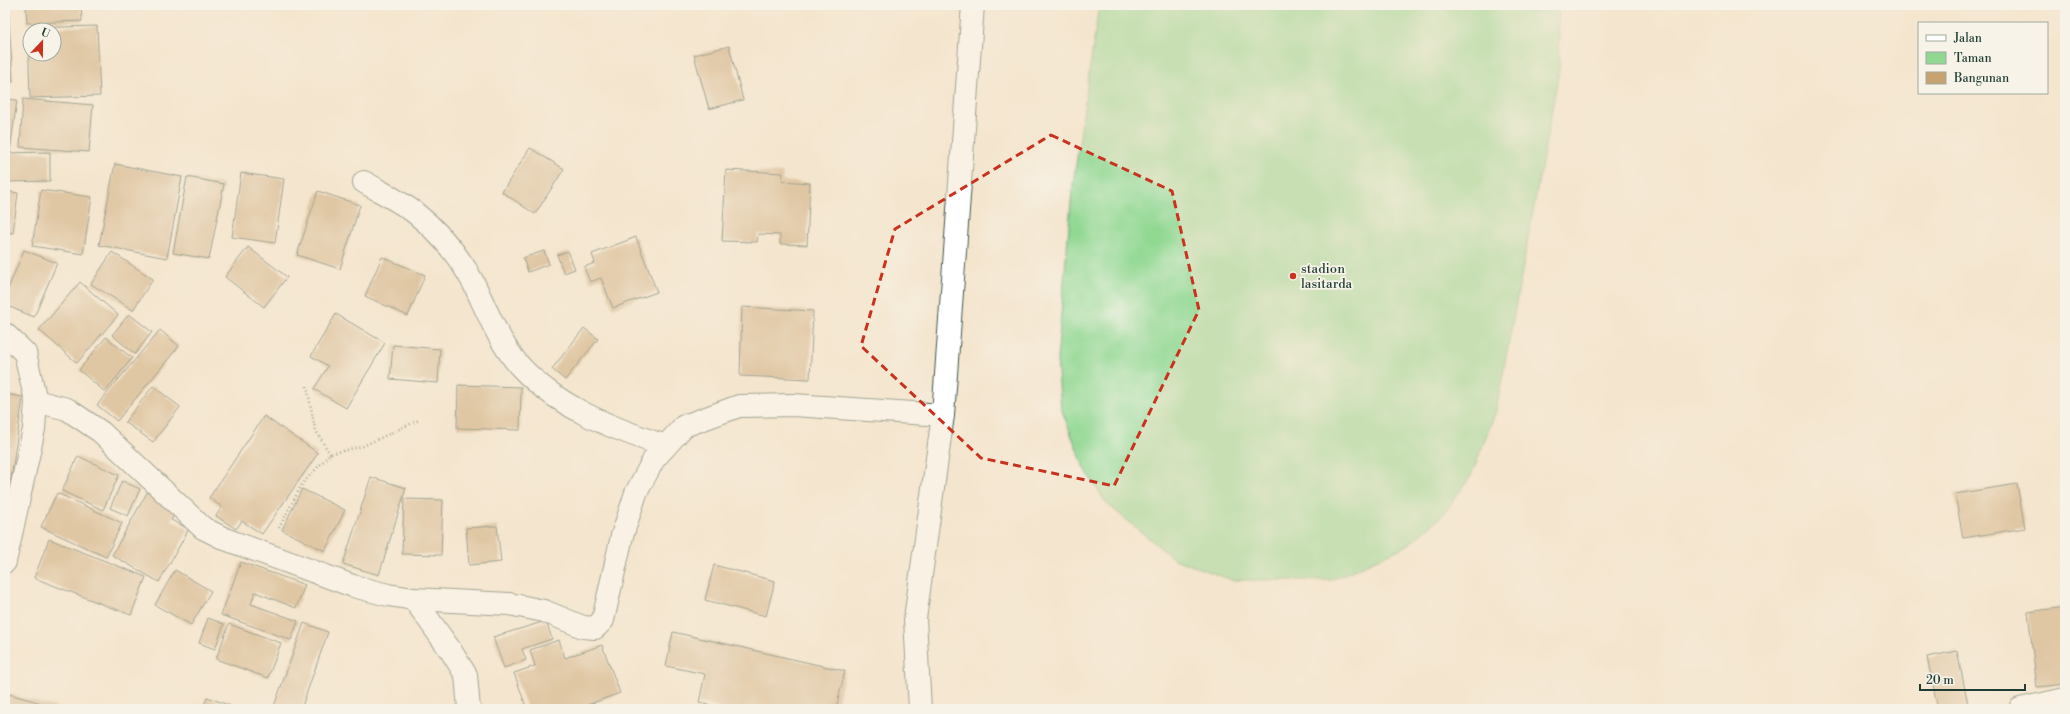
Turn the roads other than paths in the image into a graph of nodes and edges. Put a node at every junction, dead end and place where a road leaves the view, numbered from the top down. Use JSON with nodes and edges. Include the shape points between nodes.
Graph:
{"nodes":[{"id":1,"x":973,"y":5,"type":"edge"},
{"id":2,"x":364,"y":182,"type":"dead end"},
{"id":3,"x":5,"y":334,"type":"edge"},
{"id":4,"x":36,"y":401,"type":"junction"},
{"id":5,"x":943,"y":415,"type":"junction"},
{"id":6,"x":665,"y":446,"type":"junction"},
{"id":7,"x":5,"y":562,"type":"edge"},
{"id":8,"x":414,"y":599,"type":"junction"},
{"id":9,"x":2065,"y":700,"type":"edge"},
{"id":10,"x":469,"y":709,"type":"edge"},
{"id":11,"x":920,"y":709,"type":"edge"},
{"id":12,"x":2020,"y":709,"type":"edge"}],
"edges":[{"from":1,"to":5,"type":"street"},
{"from":2,"to":6,"type":"street","via":[[414,212],[444,240],[473,283],[491,322],[518,363],[548,391],[589,417]]},
{"from":3,"to":4,"type":"street","via":[[25,353]]},
{"from":4,"to":7,"type":"street","via":[[34,429]]},
{"from":4,"to":8,"type":"street","via":[[67,409],[101,432],[203,528],[225,540],[353,586]]},
{"from":5,"to":6,"type":"street","via":[[793,405],[739,406],[684,426]]},
{"from":5,"to":11,"type":"street","via":[[915,619]]},
{"from":6,"to":8,"type":"street","via":[[654,459],[636,494],[622,536],[603,620],[595,628],[583,627],[544,611],[509,604]]},
{"from":8,"to":10,"type":"street","via":[[452,651],[466,676]]},
{"from":9,"to":12,"type":"street"}]}
